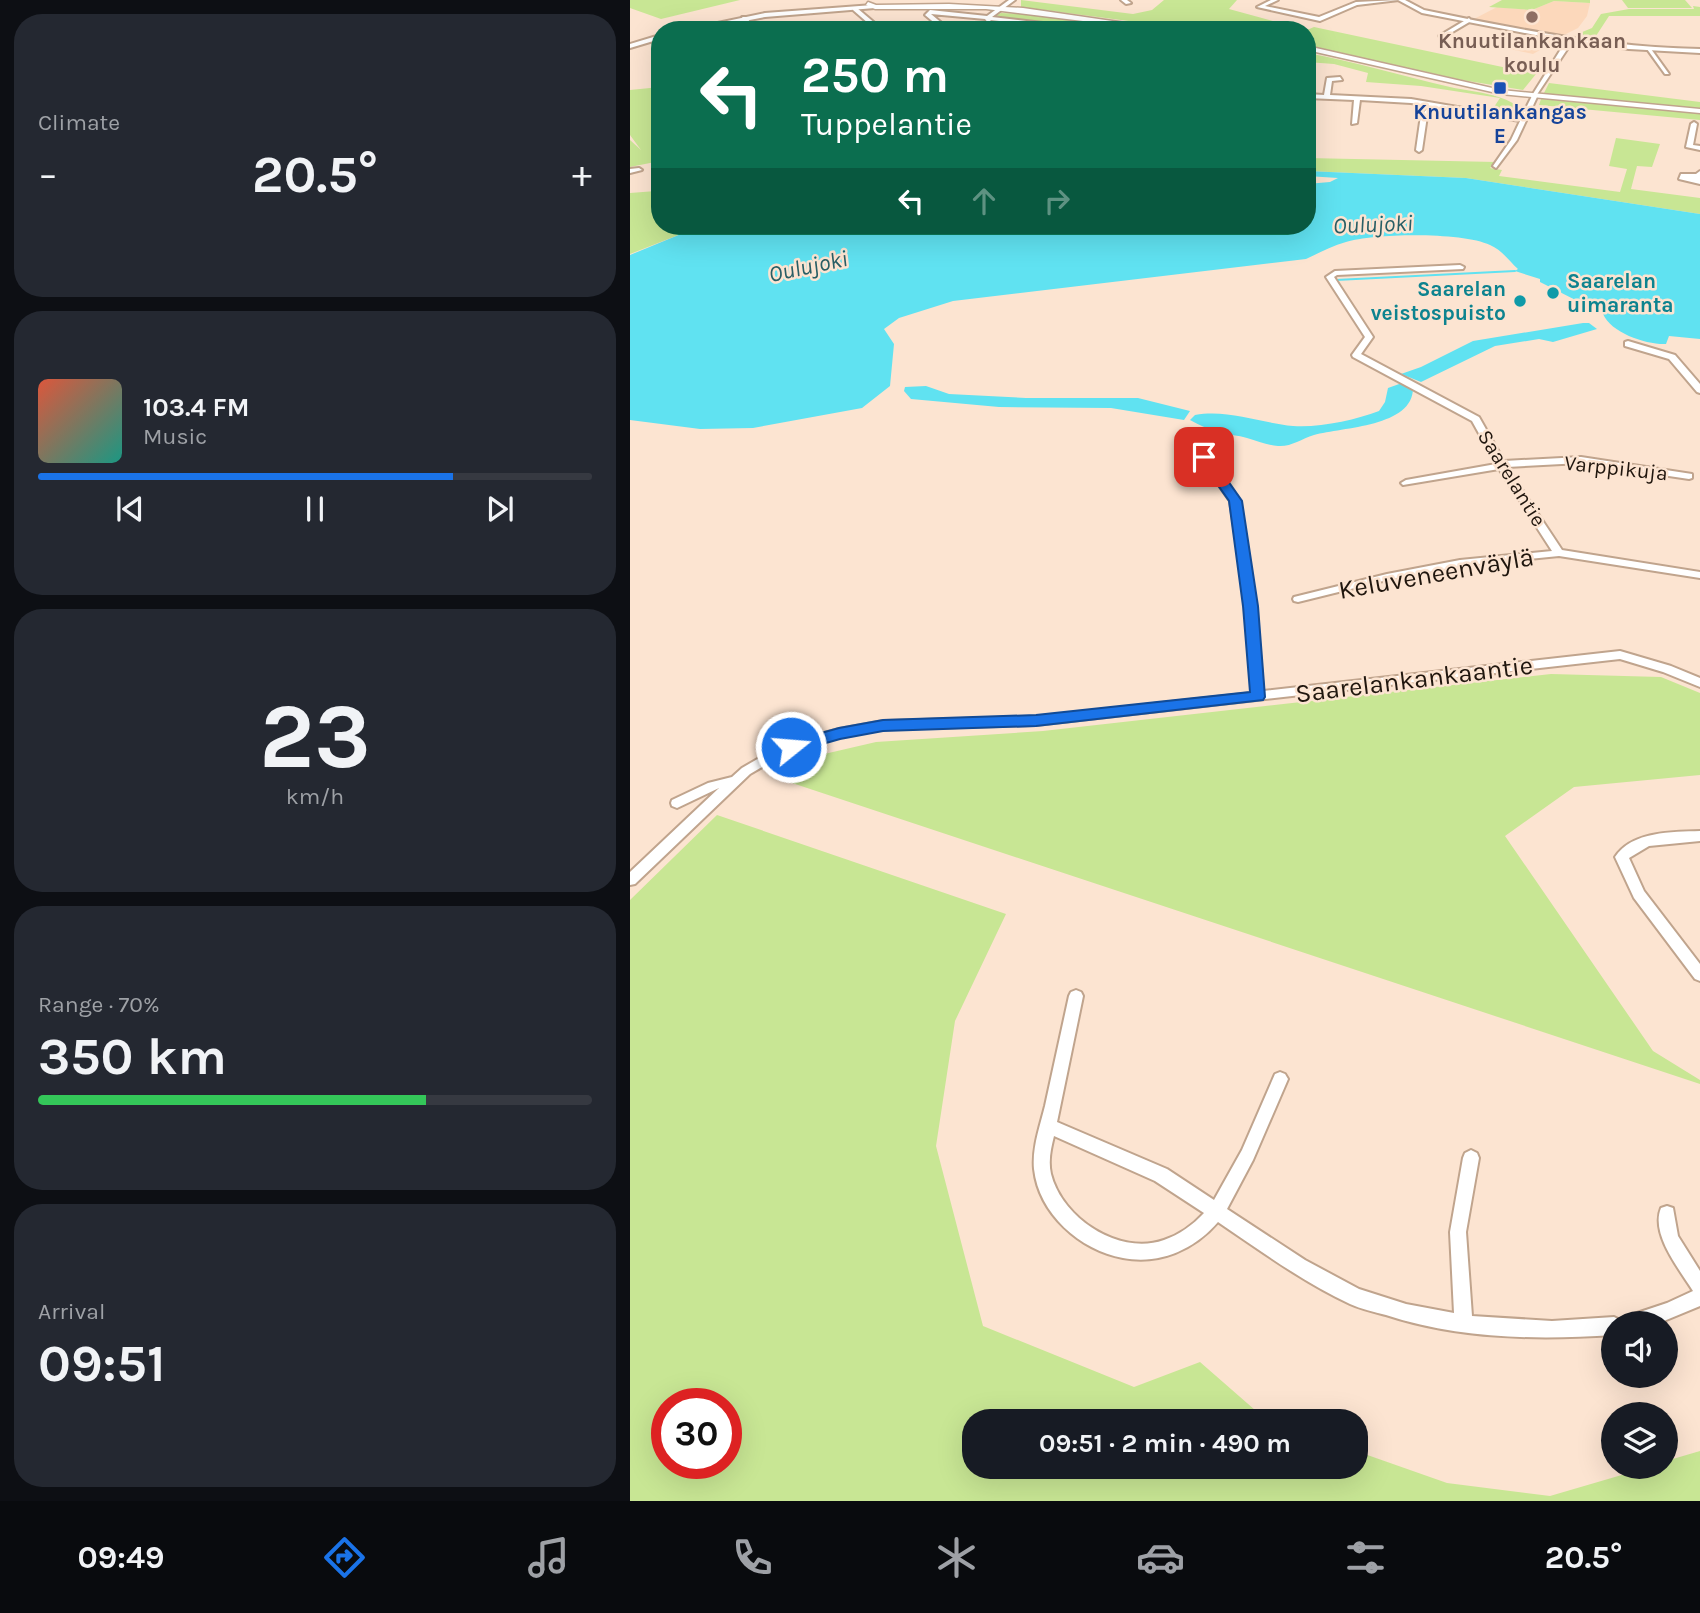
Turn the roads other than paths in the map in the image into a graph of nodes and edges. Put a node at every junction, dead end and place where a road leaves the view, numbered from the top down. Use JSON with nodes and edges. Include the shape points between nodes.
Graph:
{"nodes":[{"id":1,"x":860,"y":0,"type":"edge"},
{"id":2,"x":1012,"y":0,"type":"edge"},
{"id":3,"x":1275,"y":0,"type":"edge"},
{"id":4,"x":1396,"y":0,"type":"edge"},
{"id":5,"x":1401,"y":0,"type":"edge"},
{"id":6,"x":873,"y":4,"type":"edge"},
{"id":7,"x":1001,"y":8,"type":"junction"},
{"id":8,"x":856,"y":9,"type":"junction"},
{"id":9,"x":744,"y":18,"type":"junction"},
{"id":10,"x":988,"y":18,"type":"junction"},
{"id":11,"x":1469,"y":20,"type":"junction"},
{"id":12,"x":730,"y":21,"type":"edge"},
{"id":13,"x":746,"y":21,"type":"edge"},
{"id":14,"x":870,"y":21,"type":"edge"},
{"id":15,"x":936,"y":21,"type":"edge"},
{"id":16,"x":987,"y":21,"type":"edge"},
{"id":17,"x":1016,"y":21,"type":"edge"},
{"id":18,"x":1101,"y":21,"type":"edge"},
{"id":19,"x":1442,"y":36,"type":"dead end"},
{"id":20,"x":651,"y":40,"type":"edge"},
{"id":21,"x":1569,"y":41,"type":"junction"},
{"id":22,"x":630,"y":46,"type":"edge"},
{"id":23,"x":1316,"y":50,"type":"edge"},
{"id":24,"x":1649,"y":50,"type":"junction"},
{"id":25,"x":1700,"y":51,"type":"edge"},
{"id":26,"x":1667,"y":73,"type":"dead end"},
{"id":27,"x":1340,"y":79,"type":"dead end"},
{"id":28,"x":1316,"y":96,"type":"edge"},
{"id":29,"x":1327,"y":97,"type":"junction"},
{"id":30,"x":1534,"y":97,"type":"junction"},
{"id":31,"x":1357,"y":98,"type":"junction"},
{"id":32,"x":1435,"y":105,"type":"junction"},
{"id":33,"x":1700,"y":111,"type":"edge"},
{"id":34,"x":1522,"y":120,"type":"junction"},
{"id":35,"x":1354,"y":123,"type":"dead end"},
{"id":36,"x":1694,"y":124,"type":"dead end"},
{"id":37,"x":1700,"y":148,"type":"edge"},
{"id":38,"x":1419,"y":150,"type":"dead end"},
{"id":39,"x":1496,"y":166,"type":"dead end"},
{"id":40,"x":1460,"y":267,"type":"dead end"},
{"id":41,"x":1333,"y":274,"type":"joint"},
{"id":42,"x":1628,"y":344,"type":"dead end"},
{"id":43,"x":1399,"y":377,"type":"joint"},
{"id":44,"x":1700,"y":390,"type":"edge"},
{"id":45,"x":1204,"y":457,"type":"dead end"},
{"id":46,"x":1502,"y":465,"type":"junction"},
{"id":47,"x":1689,"y":476,"type":"dead end"},
{"id":48,"x":1406,"y":483,"type":"dead end"},
{"id":49,"x":1559,"y":553,"type":"junction"},
{"id":50,"x":1700,"y":575,"type":"edge"},
{"id":51,"x":1298,"y":599,"type":"dead end"},
{"id":52,"x":1700,"y":684,"type":"edge"},
{"id":53,"x":1258,"y":697,"type":"junction"},
{"id":54,"x":733,"y":780,"type":"junction"},
{"id":55,"x":677,"y":803,"type":"dead end"},
{"id":56,"x":1700,"y":836,"type":"edge"},
{"id":57,"x":630,"y":880,"type":"edge"},
{"id":58,"x":1700,"y":975,"type":"edge"},
{"id":59,"x":1076,"y":996,"type":"dead end"},
{"id":60,"x":1280,"y":1079,"type":"dead end"},
{"id":61,"x":1048,"y":1126,"type":"junction"},
{"id":62,"x":1471,"y":1158,"type":"dead end"},
{"id":63,"x":1217,"y":1213,"type":"junction"},
{"id":64,"x":1667,"y":1214,"type":"dead end"},
{"id":65,"x":1700,"y":1287,"type":"edge"},
{"id":66,"x":1700,"y":1297,"type":"edge"},
{"id":67,"x":1669,"y":1311,"type":"edge"},
{"id":68,"x":1464,"y":1324,"type":"junction"},
{"id":69,"x":1601,"y":1327,"type":"edge"}],
"edges":[{"from":1,"to":6,"type":"main road"},
{"from":2,"to":7,"type":"street"},
{"from":3,"to":4,"type":"street","via":[[1260,7],[1320,19],[1356,4]]},
{"from":5,"to":11,"type":"street","via":[[1417,10]]},
{"from":6,"to":7,"type":"main road"},
{"from":6,"to":8,"type":"street"},
{"from":7,"to":10,"type":"street"},
{"from":7,"to":18,"type":"main road"},
{"from":8,"to":9,"type":"street"},
{"from":8,"to":14,"type":"street"},
{"from":9,"to":12,"type":"street"},
{"from":9,"to":13,"type":"street"},
{"from":10,"to":15,"type":"street","via":[[930,12]]},
{"from":10,"to":16,"type":"street"},
{"from":10,"to":17,"type":"street"},
{"from":11,"to":19,"type":"street"},
{"from":11,"to":21,"type":"street"},
{"from":20,"to":22,"type":"street"},
{"from":21,"to":24,"type":"street"},
{"from":21,"to":30,"type":"street"},
{"from":23,"to":30,"type":"main road"},
{"from":24,"to":25,"type":"street"},
{"from":24,"to":26,"type":"street"},
{"from":27,"to":29,"type":"street","via":[[1329,79]]},
{"from":28,"to":29,"type":"street"},
{"from":29,"to":31,"type":"street"},
{"from":30,"to":33,"type":"main road"},
{"from":30,"to":34,"type":"street"},
{"from":31,"to":32,"type":"street"},
{"from":31,"to":35,"type":"street"},
{"from":32,"to":34,"type":"street"},
{"from":32,"to":38,"type":"street","via":[[1424,116]]},
{"from":34,"to":39,"type":"street"},
{"from":36,"to":37,"type":"street","via":[[1689,147]]},
{"from":40,"to":41,"type":"street"},
{"from":41,"to":43,"type":"street","via":[[1330,277],[1369,337],[1356,355]]},
{"from":42,"to":44,"type":"street","via":[[1672,357]]},
{"from":43,"to":46,"type":"street","name":"Saarelantie","via":[[1476,419]]},
{"from":45,"to":53,"type":"street","via":[[1235,501],[1251,606]]},
{"from":46,"to":47,"type":"street","name":"Varppikuja","via":[[1581,460]]},
{"from":46,"to":48,"type":"street","name":"Varppikuja"},
{"from":46,"to":49,"type":"street","name":"Saarelantie"},
{"from":49,"to":50,"type":"street","name":"Keluveneenväylä"},
{"from":49,"to":51,"type":"street","name":"Keluveneenväylä","via":[[1460,563]]},
{"from":52,"to":53,"type":"street","name":"Saarelankankaantie","via":[[1620,655]]},
{"from":53,"to":54,"type":"street","name":"Saarelankankaantie","via":[[1036,721],[883,725],[805,742]]},
{"from":54,"to":55,"type":"street"},
{"from":54,"to":57,"type":"street","name":"Saarelankankaantie"},
{"from":56,"to":58,"type":"street","via":[[1666,837],[1629,849],[1622,857],[1639,894]]},
{"from":59,"to":61,"type":"street"},
{"from":60,"to":63,"type":"street"},
{"from":61,"to":63,"type":"street","via":[[1161,1175]]},
{"from":61,"to":63,"type":"street","via":[[1042,1172],[1054,1203],[1079,1231],[1122,1250],[1157,1251],[1174,1245]]},
{"from":62,"to":68,"type":"street","via":[[1458,1232]]},
{"from":63,"to":68,"type":"street","via":[[1355,1297]]},
{"from":64,"to":65,"type":"street","via":[[1671,1238]]},
{"from":66,"to":67,"type":"street"},
{"from":68,"to":69,"type":"street","via":[[1552,1330]]}]}
